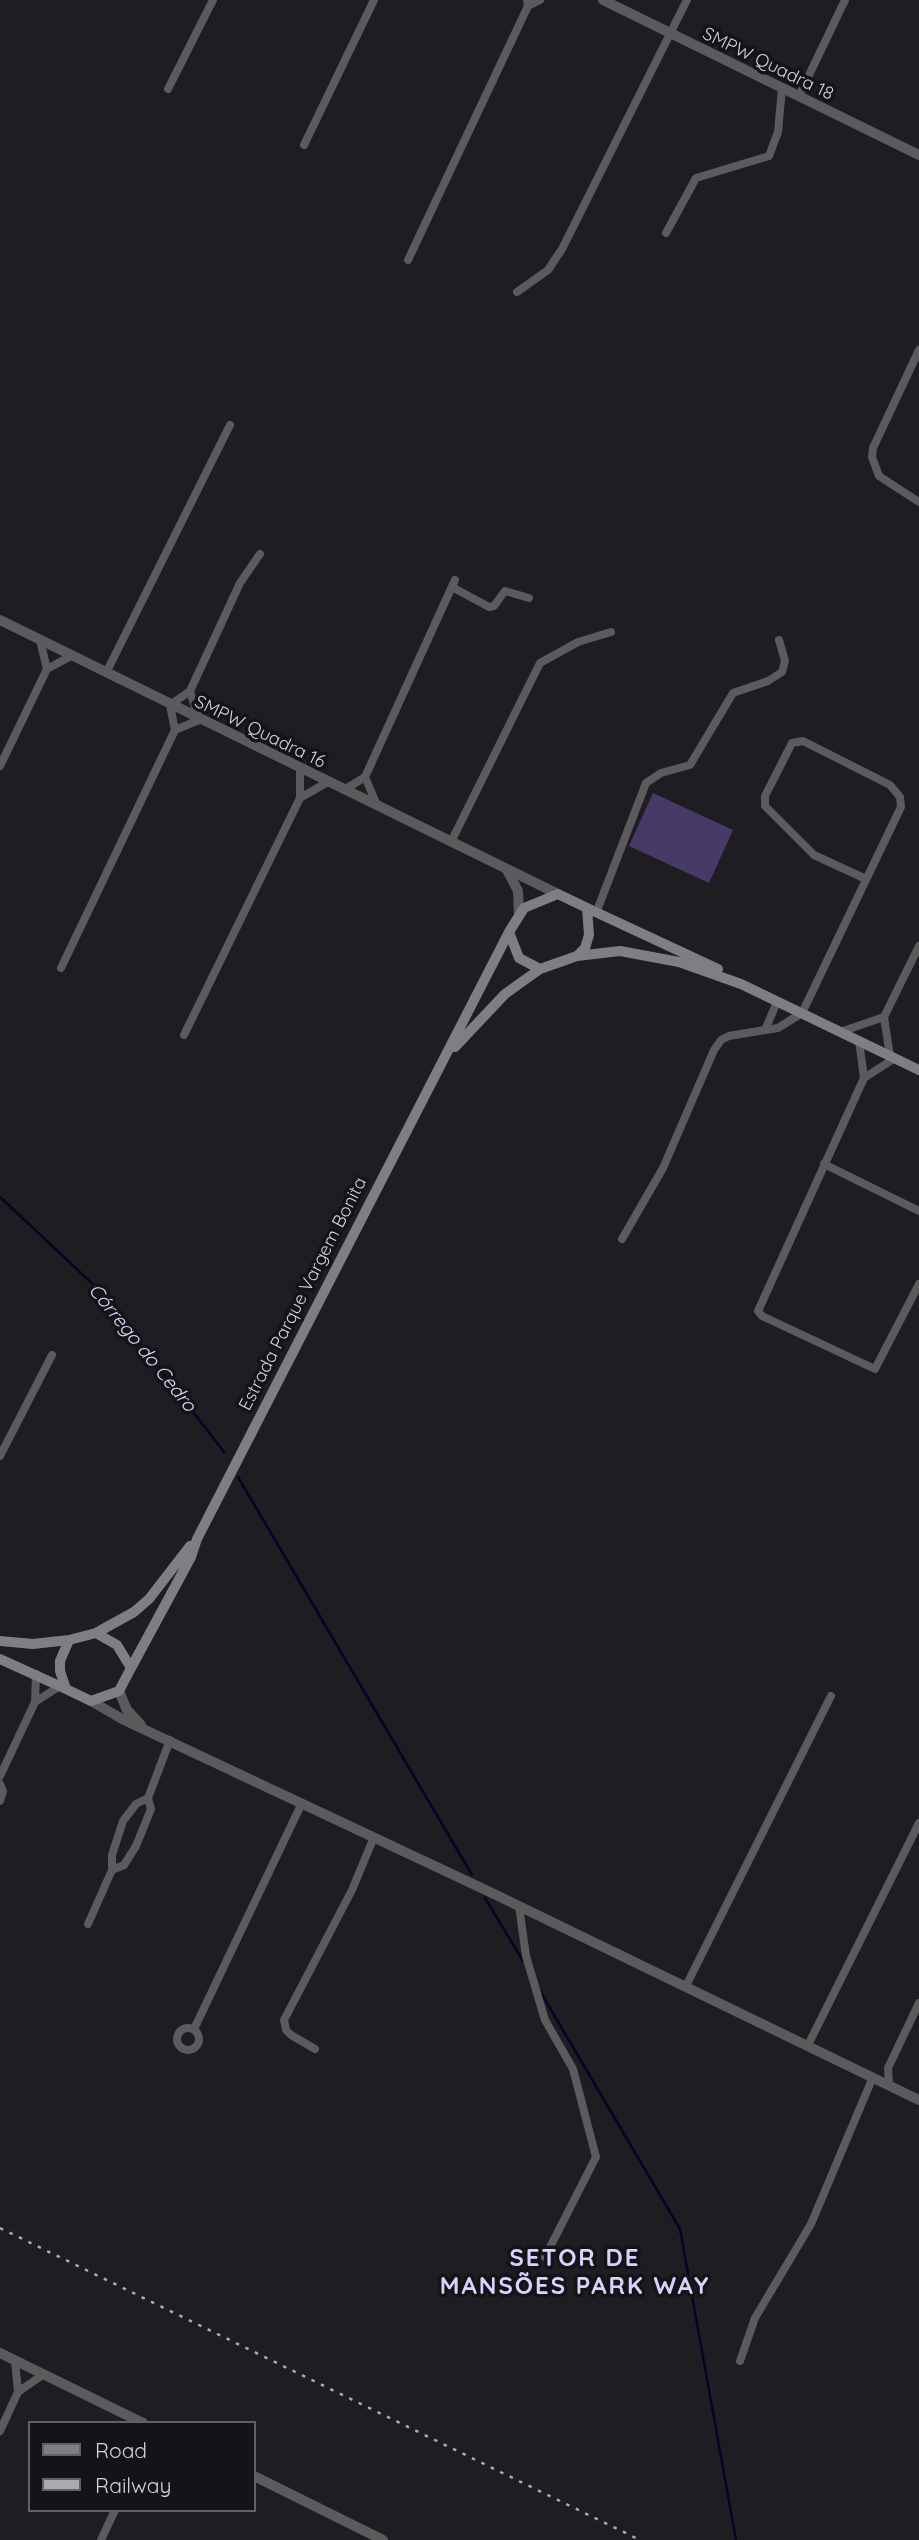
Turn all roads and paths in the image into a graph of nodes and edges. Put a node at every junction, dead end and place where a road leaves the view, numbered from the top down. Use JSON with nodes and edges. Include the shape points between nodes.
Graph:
{"nodes":[{"id":1,"x":213,"y":0,"type":"edge"},
{"id":2,"x":374,"y":0,"type":"edge"},
{"id":3,"x":540,"y":0,"type":"edge"},
{"id":4,"x":603,"y":0,"type":"edge"},
{"id":5,"x":687,"y":0,"type":"edge"},
{"id":6,"x":845,"y":0,"type":"edge"},
{"id":7,"x":527,"y":3,"type":"edge"},
{"id":8,"x":671,"y":34,"type":"junction"},
{"id":9,"x":782,"y":88,"type":"junction"},
{"id":10,"x":168,"y":89,"type":"dead end"},
{"id":11,"x":799,"y":96,"type":"junction"},
{"id":12,"x":304,"y":145,"type":"dead end"},
{"id":13,"x":919,"y":155,"type":"edge"},
{"id":14,"x":666,"y":233,"type":"dead end"},
{"id":15,"x":408,"y":260,"type":"dead end"},
{"id":16,"x":517,"y":292,"type":"dead end"},
{"id":17,"x":919,"y":350,"type":"edge"},
{"id":18,"x":230,"y":425,"type":"dead end"},
{"id":19,"x":919,"y":502,"type":"edge"},
{"id":20,"x":260,"y":554,"type":"dead end"},
{"id":21,"x":529,"y":598,"type":"dead end"},
{"id":22,"x":0,"y":620,"type":"edge"},
{"id":23,"x":611,"y":632,"type":"dead end"},
{"id":24,"x":40,"y":640,"type":"junction"},
{"id":25,"x":779,"y":640,"type":"dead end"},
{"id":26,"x":71,"y":656,"type":"junction"},
{"id":27,"x":47,"y":669,"type":"junction"},
{"id":28,"x":106,"y":673,"type":"junction"},
{"id":29,"x":190,"y":691,"type":"junction"},
{"id":30,"x":170,"y":705,"type":"junction"},
{"id":31,"x":199,"y":720,"type":"junction"},
{"id":32,"x":175,"y":730,"type":"junction"},
{"id":33,"x":0,"y":766,"type":"edge"},
{"id":34,"x":300,"y":769,"type":"junction"},
{"id":35,"x":365,"y":777,"type":"junction"},
{"id":36,"x":328,"y":782,"type":"junction"},
{"id":37,"x":344,"y":790,"type":"junction"},
{"id":38,"x":300,"y":798,"type":"junction"},
{"id":39,"x":377,"y":805,"type":"junction"},
{"id":40,"x":451,"y":842,"type":"junction"},
{"id":41,"x":507,"y":869,"type":"junction"},
{"id":42,"x":866,"y":879,"type":"junction"},
{"id":43,"x":558,"y":894,"type":"junction"},
{"id":44,"x":592,"y":910,"type":"junction"},
{"id":45,"x":519,"y":915,"type":"junction"},
{"id":46,"x":509,"y":932,"type":"junction"},
{"id":47,"x":919,"y":946,"type":"edge"},
{"id":48,"x":577,"y":956,"type":"junction"},
{"id":49,"x":61,"y":968,"type":"dead end"},
{"id":50,"x":540,"y":969,"type":"junction"},
{"id":51,"x":741,"y":984,"type":"junction"},
{"id":52,"x":777,"y":1002,"type":"junction"},
{"id":53,"x":802,"y":1013,"type":"junction"},
{"id":54,"x":884,"y":1017,"type":"junction"},
{"id":55,"x":765,"y":1031,"type":"junction"},
{"id":56,"x":841,"y":1032,"type":"junction"},
{"id":57,"x":184,"y":1035,"type":"dead end"},
{"id":58,"x":859,"y":1041,"type":"junction"},
{"id":59,"x":892,"y":1057,"type":"junction"},
{"id":60,"x":440,"y":1066,"type":"junction"},
{"id":61,"x":919,"y":1070,"type":"edge"},
{"id":62,"x":864,"y":1078,"type":"junction"},
{"id":63,"x":824,"y":1164,"type":"junction"},
{"id":64,"x":919,"y":1211,"type":"edge"},
{"id":65,"x":622,"y":1239,"type":"dead end"},
{"id":66,"x":919,"y":1284,"type":"edge"},
{"id":67,"x":52,"y":1355,"type":"dead end"},
{"id":68,"x":0,"y":1456,"type":"edge"},
{"id":69,"x":197,"y":1539,"type":"junction"},
{"id":70,"x":96,"y":1633,"type":"junction"},
{"id":71,"x":68,"y":1640,"type":"junction"},
{"id":72,"x":0,"y":1641,"type":"edge"},
{"id":73,"x":0,"y":1659,"type":"edge"},
{"id":74,"x":131,"y":1668,"type":"junction"},
{"id":75,"x":36,"y":1674,"type":"junction"},
{"id":76,"x":63,"y":1687,"type":"junction"},
{"id":77,"x":119,"y":1690,"type":"junction"},
{"id":78,"x":831,"y":1696,"type":"dead end"},
{"id":79,"x":91,"y":1701,"type":"junction"},
{"id":80,"x":35,"y":1702,"type":"junction"},
{"id":81,"x":144,"y":1727,"type":"junction"},
{"id":82,"x":170,"y":1740,"type":"junction"},
{"id":83,"x":0,"y":1776,"type":"edge"},
{"id":84,"x":0,"y":1784,"type":"edge"},
{"id":85,"x":148,"y":1798,"type":"junction"},
{"id":86,"x":0,"y":1801,"type":"edge"},
{"id":87,"x":302,"y":1803,"type":"junction"},
{"id":88,"x":919,"y":1823,"type":"edge"},
{"id":89,"x":374,"y":1837,"type":"junction"},
{"id":90,"x":112,"y":1870,"type":"junction"},
{"id":91,"x":519,"y":1906,"type":"junction"},
{"id":92,"x":88,"y":1924,"type":"dead end"},
{"id":93,"x":686,"y":1986,"type":"junction"},
{"id":94,"x":919,"y":2003,"type":"edge"},
{"id":95,"x":194,"y":2029,"type":"dead end"},
{"id":96,"x":808,"y":2045,"type":"junction"},
{"id":97,"x":315,"y":2049,"type":"dead end"},
{"id":98,"x":888,"y":2068,"type":"junction"},
{"id":99,"x":871,"y":2077,"type":"junction"},
{"id":100,"x":889,"y":2085,"type":"junction"},
{"id":101,"x":919,"y":2100,"type":"edge"},
{"id":102,"x":545,"y":2257,"type":"dead end"},
{"id":103,"x":0,"y":2353,"type":"edge"},
{"id":104,"x":15,"y":2360,"type":"junction"},
{"id":105,"x":740,"y":2361,"type":"dead end"},
{"id":106,"x":44,"y":2374,"type":"junction"},
{"id":107,"x":18,"y":2392,"type":"junction"},
{"id":108,"x":139,"y":2421,"type":"edge"},
{"id":109,"x":0,"y":2431,"type":"edge"},
{"id":110,"x":256,"y":2477,"type":"edge"},
{"id":111,"x":114,"y":2512,"type":"edge"},
{"id":112,"x":101,"y":2540,"type":"edge"},
{"id":113,"x":383,"y":2540,"type":"edge"}],
"edges":[{"from":1,"to":10,"type":"street"},
{"from":2,"to":12,"type":"street"},
{"from":3,"to":7,"type":"street"},
{"from":4,"to":8,"type":"street","name":"SMPW Quadra 18"},
{"from":5,"to":8,"type":"street"},
{"from":6,"to":11,"type":"street"},
{"from":7,"to":15,"type":"street"},
{"from":8,"to":9,"type":"street","name":"SMPW Quadra 18"},
{"from":8,"to":16,"type":"street","via":[[562,249],[548,270]]},
{"from":9,"to":11,"type":"street","name":"SMPW Quadra 18"},
{"from":9,"to":14,"type":"street","via":[[778,132],[769,156],[696,178]]},
{"from":11,"to":13,"type":"street","name":"SMPW Quadra 18"},
{"from":17,"to":19,"type":"street","via":[[872,457],[879,477]]},
{"from":18,"to":28,"type":"street"},
{"from":20,"to":29,"type":"street","via":[[240,583]]},
{"from":21,"to":35,"type":"street","via":[[505,591],[489,607],[454,584]]},
{"from":22,"to":24,"type":"street","name":"SMPW Quadra 16"},
{"from":23,"to":40,"type":"street","via":[[578,642],[540,663]]},
{"from":24,"to":26,"type":"street","name":"SMPW Quadra 16"},
{"from":24,"to":27,"type":"street"},
{"from":25,"to":44,"type":"street","via":[[785,661],[782,672],[733,693],[690,765],[661,773],[646,783]]},
{"from":26,"to":27,"type":"street"},
{"from":26,"to":28,"type":"street","name":"SMPW Quadra 16"},
{"from":27,"to":33,"type":"street"},
{"from":28,"to":30,"type":"street","name":"SMPW Quadra 16"},
{"from":29,"to":30,"type":"street"},
{"from":29,"to":31,"type":"street"},
{"from":30,"to":31,"type":"street","name":"SMPW Quadra 16"},
{"from":30,"to":32,"type":"street"},
{"from":31,"to":32,"type":"street"},
{"from":31,"to":34,"type":"street","name":"SMPW Quadra 16"},
{"from":32,"to":49,"type":"street"},
{"from":34,"to":36,"type":"street","name":"SMPW Quadra 16"},
{"from":34,"to":38,"type":"street"},
{"from":35,"to":37,"type":"street"},
{"from":35,"to":39,"type":"street"},
{"from":36,"to":37,"type":"street","name":"SMPW Quadra 16"},
{"from":36,"to":38,"type":"street"},
{"from":37,"to":39,"type":"street","name":"SMPW Quadra 16"},
{"from":38,"to":57,"type":"street"},
{"from":39,"to":40,"type":"street","name":"SMPW Quadra 16"},
{"from":40,"to":41,"type":"street","name":"SMPW Quadra 16"},
{"from":41,"to":43,"type":"street","name":"SMPW Quadra 16"},
{"from":41,"to":45,"type":"street","via":[[517,891]]},
{"from":42,"to":42,"type":"street","via":[[901,807],[898,793],[803,741],[792,743],[765,796],[765,806],[814,855]]},
{"from":42,"to":53,"type":"street"},
{"from":43,"to":44,"type":"main road"},
{"from":43,"to":45,"type":"main road","via":[[533,902]]},
{"from":44,"to":48,"type":"main road","via":[[585,948]]},
{"from":44,"to":51,"type":"main road"},
{"from":45,"to":46,"type":"main road"},
{"from":46,"to":50,"type":"main road","via":[[519,958]]},
{"from":46,"to":60,"type":"main road","name":"Estrada Parque Vargem Bonita"},
{"from":47,"to":54,"type":"street"},
{"from":48,"to":50,"type":"main road"},
{"from":48,"to":51,"type":"main road","via":[[620,951],[662,956]]},
{"from":50,"to":60,"type":"main road","name":"Estrada Parque Vargem Bonita","via":[[505,994]]},
{"from":51,"to":52,"type":"main road"},
{"from":52,"to":53,"type":"main road"},
{"from":52,"to":55,"type":"street"},
{"from":53,"to":55,"type":"street"},
{"from":53,"to":56,"type":"main road"},
{"from":54,"to":56,"type":"street"},
{"from":54,"to":59,"type":"street"},
{"from":55,"to":65,"type":"street","via":[[729,1035],[714,1049],[663,1168]]},
{"from":56,"to":58,"type":"main road"},
{"from":58,"to":59,"type":"main road"},
{"from":58,"to":62,"type":"street"},
{"from":59,"to":61,"type":"main road"},
{"from":59,"to":62,"type":"street"},
{"from":60,"to":69,"type":"main road","name":"Estrada Parque Vargem Bonita"},
{"from":62,"to":63,"type":"street"},
{"from":63,"to":64,"type":"street"},
{"from":63,"to":66,"type":"street","via":[[760,1302],[760,1314],[875,1369]]},
{"from":67,"to":68,"type":"street"},
{"from":69,"to":70,"type":"main road","name":"Estrada Parque Vargem Bonita","via":[[149,1599]]},
{"from":69,"to":74,"type":"main road","name":"Estrada Parque Vargem Bonita"},
{"from":70,"to":71,"type":"main road"},
{"from":70,"to":74,"type":"main road","via":[[117,1645]]},
{"from":71,"to":72,"type":"main road"},
{"from":71,"to":76,"type":"main road","via":[[62,1652]]},
{"from":73,"to":75,"type":"main road"},
{"from":74,"to":77,"type":"main road"},
{"from":75,"to":76,"type":"main road"},
{"from":75,"to":80,"type":"street"},
{"from":76,"to":79,"type":"main road"},
{"from":76,"to":80,"type":"street"},
{"from":77,"to":79,"type":"main road"},
{"from":77,"to":81,"type":"street","via":[[127,1710]]},
{"from":78,"to":93,"type":"street"},
{"from":79,"to":81,"type":"street"},
{"from":80,"to":83,"type":"street"},
{"from":81,"to":82,"type":"street"},
{"from":82,"to":85,"type":"street"},
{"from":82,"to":87,"type":"street"},
{"from":84,"to":86,"type":"street","via":[[4,1791]]},
{"from":85,"to":90,"type":"street","via":[[136,1804],[123,1821]]},
{"from":85,"to":90,"type":"street","via":[[151,1809],[135,1846],[124,1865]]},
{"from":87,"to":89,"type":"street"},
{"from":87,"to":95,"type":"street"},
{"from":88,"to":96,"type":"street"},
{"from":89,"to":91,"type":"street"},
{"from":89,"to":97,"type":"street","via":[[352,1890],[284,2020],[291,2035]]},
{"from":90,"to":92,"type":"street"},
{"from":91,"to":93,"type":"street"},
{"from":91,"to":102,"type":"street","via":[[526,1956],[545,2020],[573,2069],[596,2157]]},
{"from":93,"to":96,"type":"street"},
{"from":94,"to":98,"type":"street"},
{"from":96,"to":99,"type":"street"},
{"from":98,"to":99,"type":"street"},
{"from":98,"to":100,"type":"street"},
{"from":99,"to":100,"type":"street"},
{"from":99,"to":105,"type":"street","via":[[811,2224],[755,2318]]},
{"from":100,"to":101,"type":"street"},
{"from":103,"to":104,"type":"street"},
{"from":104,"to":106,"type":"street"},
{"from":104,"to":107,"type":"street"},
{"from":106,"to":107,"type":"street"},
{"from":106,"to":108,"type":"street"},
{"from":107,"to":109,"type":"street"},
{"from":110,"to":113,"type":"street"},
{"from":111,"to":112,"type":"street"}]}
